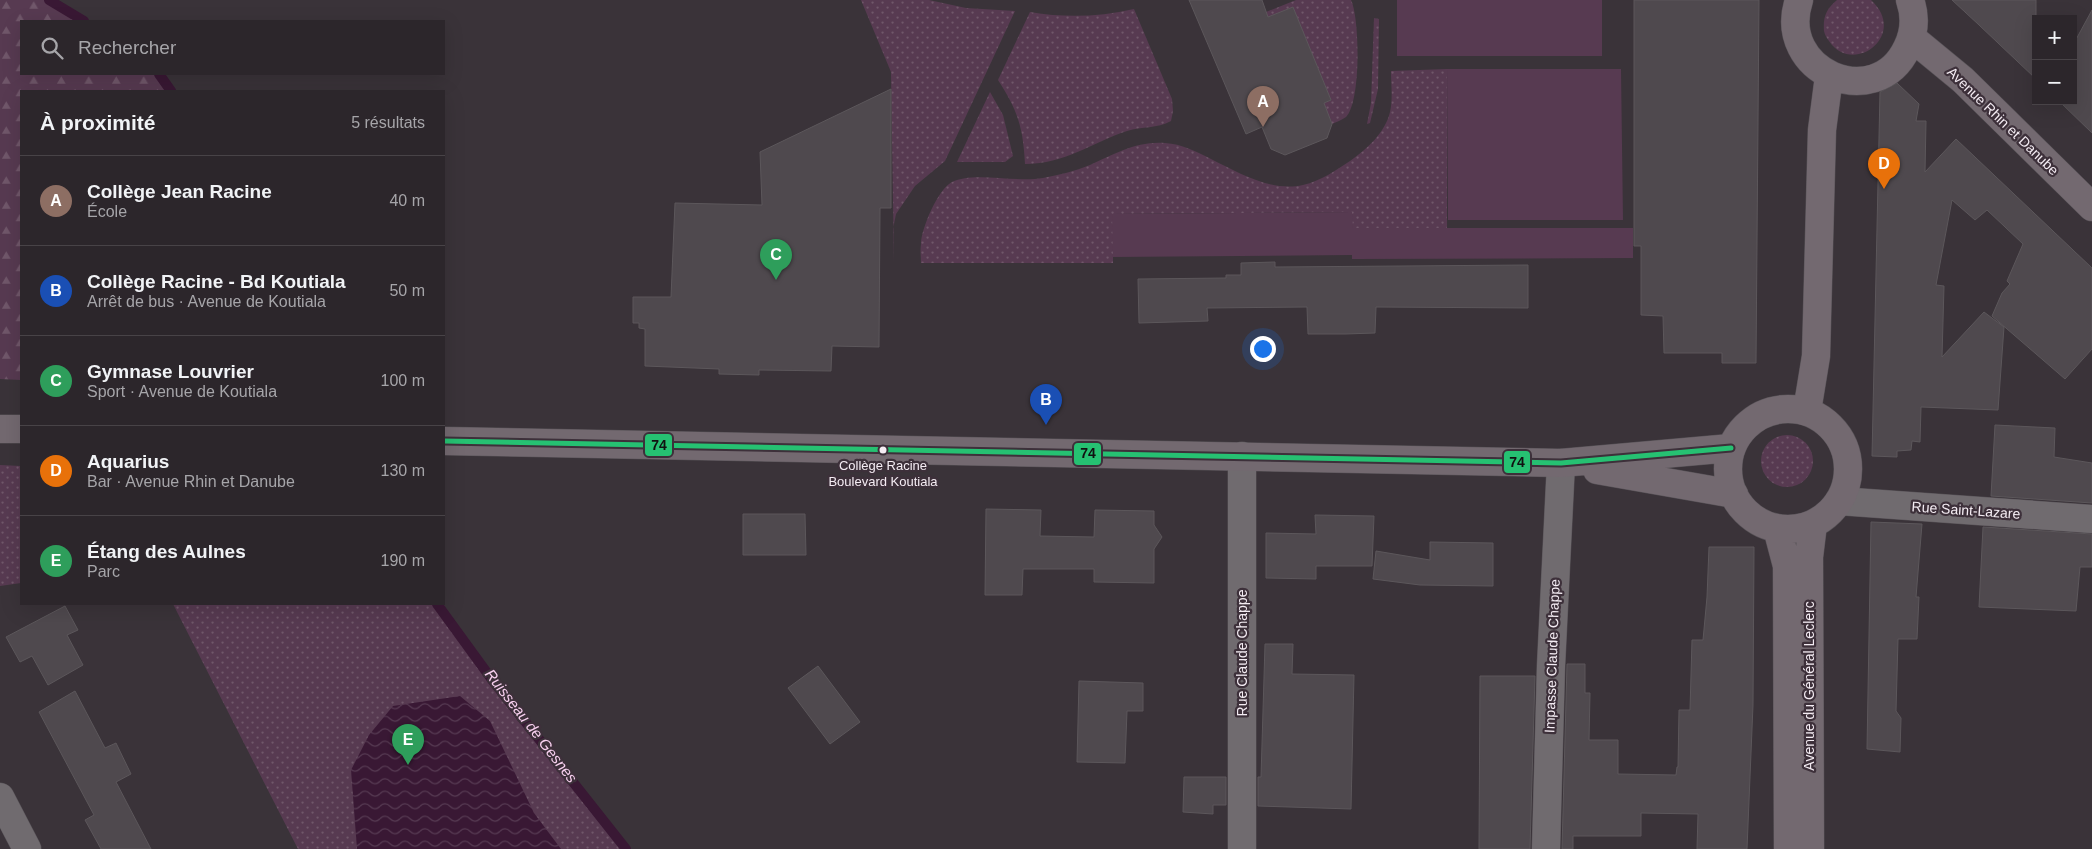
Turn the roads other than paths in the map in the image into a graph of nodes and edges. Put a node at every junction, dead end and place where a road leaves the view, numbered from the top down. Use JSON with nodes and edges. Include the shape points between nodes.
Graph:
{"nodes":[{"id":1,"x":1799,"y":0,"type":"edge"},
{"id":2,"x":1910,"y":0,"type":"edge"},
{"id":3,"x":1912,"y":38,"type":"junction"},
{"id":4,"x":1829,"y":76,"type":"junction"},
{"id":5,"x":2092,"y":207,"type":"edge"},
{"id":6,"x":1807,"y":411,"type":"junction"},
{"id":7,"x":0,"y":429,"type":"edge"},
{"id":8,"x":20,"y":429,"type":"edge"},
{"id":9,"x":445,"y":441,"type":"edge"},
{"id":10,"x":1731,"y":448,"type":"junction"},
{"id":11,"x":1242,"y":456,"type":"junction"},
{"id":12,"x":1561,"y":464,"type":"junction"},
{"id":13,"x":1734,"y":494,"type":"junction"},
{"id":14,"x":1840,"y":501,"type":"junction"},
{"id":15,"x":2092,"y":519,"type":"edge"},
{"id":16,"x":1813,"y":524,"type":"junction"},
{"id":17,"x":1777,"y":528,"type":"junction"},
{"id":18,"x":0,"y":797,"type":"edge"},
{"id":19,"x":27,"y":849,"type":"edge"},
{"id":20,"x":1242,"y":849,"type":"edge"},
{"id":21,"x":1546,"y":849,"type":"edge"},
{"id":22,"x":1788,"y":849,"type":"edge"},
{"id":23,"x":1810,"y":849,"type":"edge"}],
"edges":[{"from":1,"to":4,"type":"main road","via":[[1795,12],[1796,32],[1802,50],[1813,65]]},
{"from":2,"to":3,"type":"main road","via":[[1915,24]]},
{"from":3,"to":4,"type":"main road","via":[[1903,57],[1889,71],[1870,80],[1849,81]]},
{"from":3,"to":5,"type":"main road","name":"Avenue Rhin et Danube","via":[[1963,80]]},
{"from":4,"to":6,"type":"main road","via":[[1822,130],[1816,356]]},
{"from":6,"to":10,"type":"main road","via":[[1784,409],[1762,414],[1738,435]]},
{"from":6,"to":14,"type":"main road","via":[[1836,432],[1845,448],[1849,466],[1847,484]]},
{"from":7,"to":8,"type":"main road"},
{"from":9,"to":11,"type":"main road"},
{"from":10,"to":12,"type":"main road"},
{"from":10,"to":13,"type":"main road","via":[[1729,480]]},
{"from":11,"to":12,"type":"main road"},
{"from":11,"to":20,"type":"street","name":"Rue Claude Chappe"},
{"from":12,"to":13,"type":"main road"},
{"from":12,"to":21,"type":"street","name":"Impasse Claude Chappe","via":[[1550,666]]},
{"from":13,"to":17,"type":"main road","via":[[1744,510],[1759,522]]},
{"from":14,"to":15,"type":"street","name":"Rue Saint-Lazare"},
{"from":14,"to":16,"type":"main road"},
{"from":16,"to":17,"type":"main road"},
{"from":16,"to":23,"type":"main road","name":"Avenue du Général Leclerc","via":[[1809,557]]},
{"from":17,"to":22,"type":"main road","name":"Avenue du Général Leclerc","via":[[1786,566]]},
{"from":18,"to":19,"type":"street"}]}
